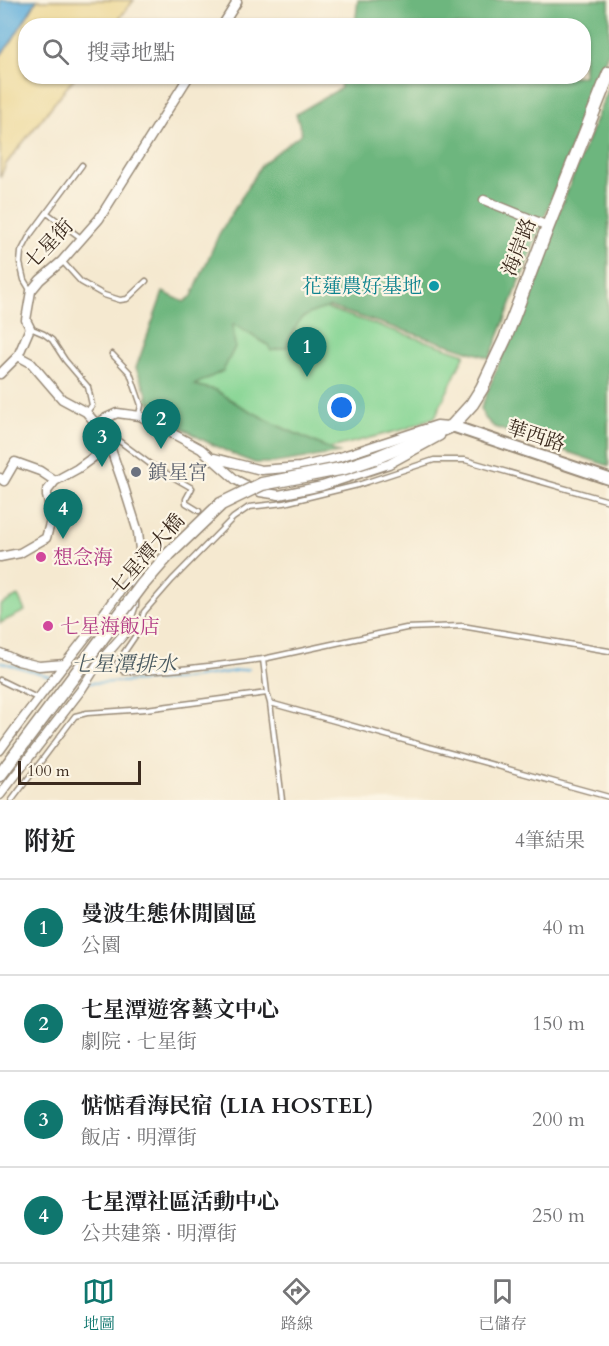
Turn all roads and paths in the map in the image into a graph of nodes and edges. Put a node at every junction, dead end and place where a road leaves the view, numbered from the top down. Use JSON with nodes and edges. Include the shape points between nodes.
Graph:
{"nodes":[{"id":1,"x":235,"y":0,"type":"edge"},
{"id":2,"x":227,"y":18,"type":"edge"},
{"id":3,"x":609,"y":74,"type":"edge"},
{"id":4,"x":184,"y":84,"type":"edge"},
{"id":5,"x":82,"y":165,"type":"dead end"},
{"id":6,"x":484,"y":200,"type":"dead end"},
{"id":7,"x":47,"y":213,"type":"junction"},
{"id":8,"x":548,"y":226,"type":"junction"},
{"id":9,"x":81,"y":238,"type":"junction"},
{"id":10,"x":62,"y":261,"type":"junction"},
{"id":11,"x":146,"y":281,"type":"dead end"},
{"id":12,"x":31,"y":291,"type":"junction"},
{"id":13,"x":30,"y":328,"type":"junction"},
{"id":14,"x":112,"y":354,"type":"dead end"},
{"id":15,"x":18,"y":356,"type":"junction"},
{"id":16,"x":0,"y":374,"type":"edge"},
{"id":17,"x":86,"y":412,"type":"junction"},
{"id":18,"x":139,"y":416,"type":"junction"},
{"id":19,"x":97,"y":424,"type":"junction"},
{"id":20,"x":452,"y":426,"type":"junction"},
{"id":21,"x":110,"y":445,"type":"junction"},
{"id":22,"x":211,"y":457,"type":"junction"},
{"id":23,"x":0,"y":478,"type":"edge"},
{"id":24,"x":609,"y":479,"type":"edge"},
{"id":25,"x":55,"y":481,"type":"junction"},
{"id":26,"x":609,"y":501,"type":"edge"},
{"id":27,"x":199,"y":511,"type":"dead end"},
{"id":28,"x":0,"y":557,"type":"edge"},
{"id":29,"x":136,"y":573,"type":"junction"},
{"id":30,"x":609,"y":651,"type":"edge"},
{"id":31,"x":0,"y":653,"type":"edge"},
{"id":32,"x":262,"y":659,"type":"junction"},
{"id":33,"x":62,"y":668,"type":"junction"},
{"id":34,"x":0,"y":680,"type":"edge"},
{"id":35,"x":267,"y":693,"type":"junction"},
{"id":36,"x":37,"y":699,"type":"junction"},
{"id":37,"x":270,"y":703,"type":"junction"},
{"id":38,"x":0,"y":750,"type":"edge"},
{"id":39,"x":0,"y":775,"type":"edge"},
{"id":40,"x":0,"y":795,"type":"edge"},
{"id":41,"x":609,"y":796,"type":"edge"},
{"id":42,"x":12,"y":800,"type":"edge"},
{"id":43,"x":282,"y":800,"type":"edge"}],
"edges":[{"from":1,"to":2,"type":"street","via":[[237,3]]},
{"from":3,"to":8,"type":"main road","name":"海岸路"},
{"from":4,"to":9,"type":"street","name":"七星街","via":[[99,219]]},
{"from":5,"to":7,"type":"lane"},
{"from":6,"to":8,"type":"street"},
{"from":7,"to":9,"type":"lane"},
{"from":7,"to":12,"type":"lane","via":[[21,252],[24,280]]},
{"from":8,"to":20,"type":"main road","name":"海岸路","via":[[482,388]]},
{"from":9,"to":10,"type":"street","name":"七星街"},
{"from":10,"to":11,"type":"lane","via":[[81,282],[120,300],[128,299]]},
{"from":10,"to":12,"type":"street","name":"七星街"},
{"from":12,"to":13,"type":"street","name":"七星街","via":[[26,320]]},
{"from":13,"to":15,"type":"street","name":"七星街"},
{"from":13,"to":17,"type":"lane","via":[[52,340],[88,387],[92,405]]},
{"from":14,"to":18,"type":"lane","via":[[130,373],[141,405]]},
{"from":15,"to":16,"type":"street"},
{"from":15,"to":17,"type":"street","via":[[31,363],[62,399]]},
{"from":17,"to":19,"type":"street"},
{"from":18,"to":19,"type":"street","via":[[117,413]]},
{"from":18,"to":22,"type":"street"},
{"from":19,"to":21,"type":"street"},
{"from":19,"to":27,"type":"lane","via":[[150,464],[192,488],[186,503]]},
{"from":20,"to":22,"type":"street","via":[[437,425],[340,457],[281,469],[261,470]]},
{"from":20,"to":22,"type":"street","via":[[389,464],[322,486],[279,495],[260,492],[236,480]]},
{"from":20,"to":24,"type":"street","name":"華西路"},
{"from":20,"to":39,"type":"main road","name":"七星潭大橋","bridge":true,"via":[[345,468],[262,484],[221,504],[142,585]]},
{"from":21,"to":25,"type":"street"},
{"from":21,"to":29,"type":"street","via":[[138,532],[141,558]]},
{"from":23,"to":25,"type":"street","via":[[4,481],[15,462]]},
{"from":25,"to":28,"type":"street","via":[[47,491],[51,520],[46,538],[20,553]]},
{"from":26,"to":32,"type":"lane","via":[[465,460],[434,460],[358,485],[284,503],[249,507],[233,518],[144,612],[138,632],[117,663],[124,672],[142,672]]},
{"from":29,"to":33,"type":"street"},
{"from":29,"to":40,"type":"street","via":[[134,605],[124,634]]},
{"from":30,"to":32,"type":"lane","via":[[462,626],[406,628]]},
{"from":31,"to":33,"type":"street","via":[[18,662]]},
{"from":32,"to":35,"type":"lane"},
{"from":33,"to":36,"type":"street"},
{"from":34,"to":36,"type":"lane"},
{"from":35,"to":37,"type":"lane"},
{"from":35,"to":42,"type":"lane","via":[[75,716]]},
{"from":36,"to":38,"type":"street"},
{"from":37,"to":41,"type":"lane"},
{"from":37,"to":43,"type":"lane"}]}
